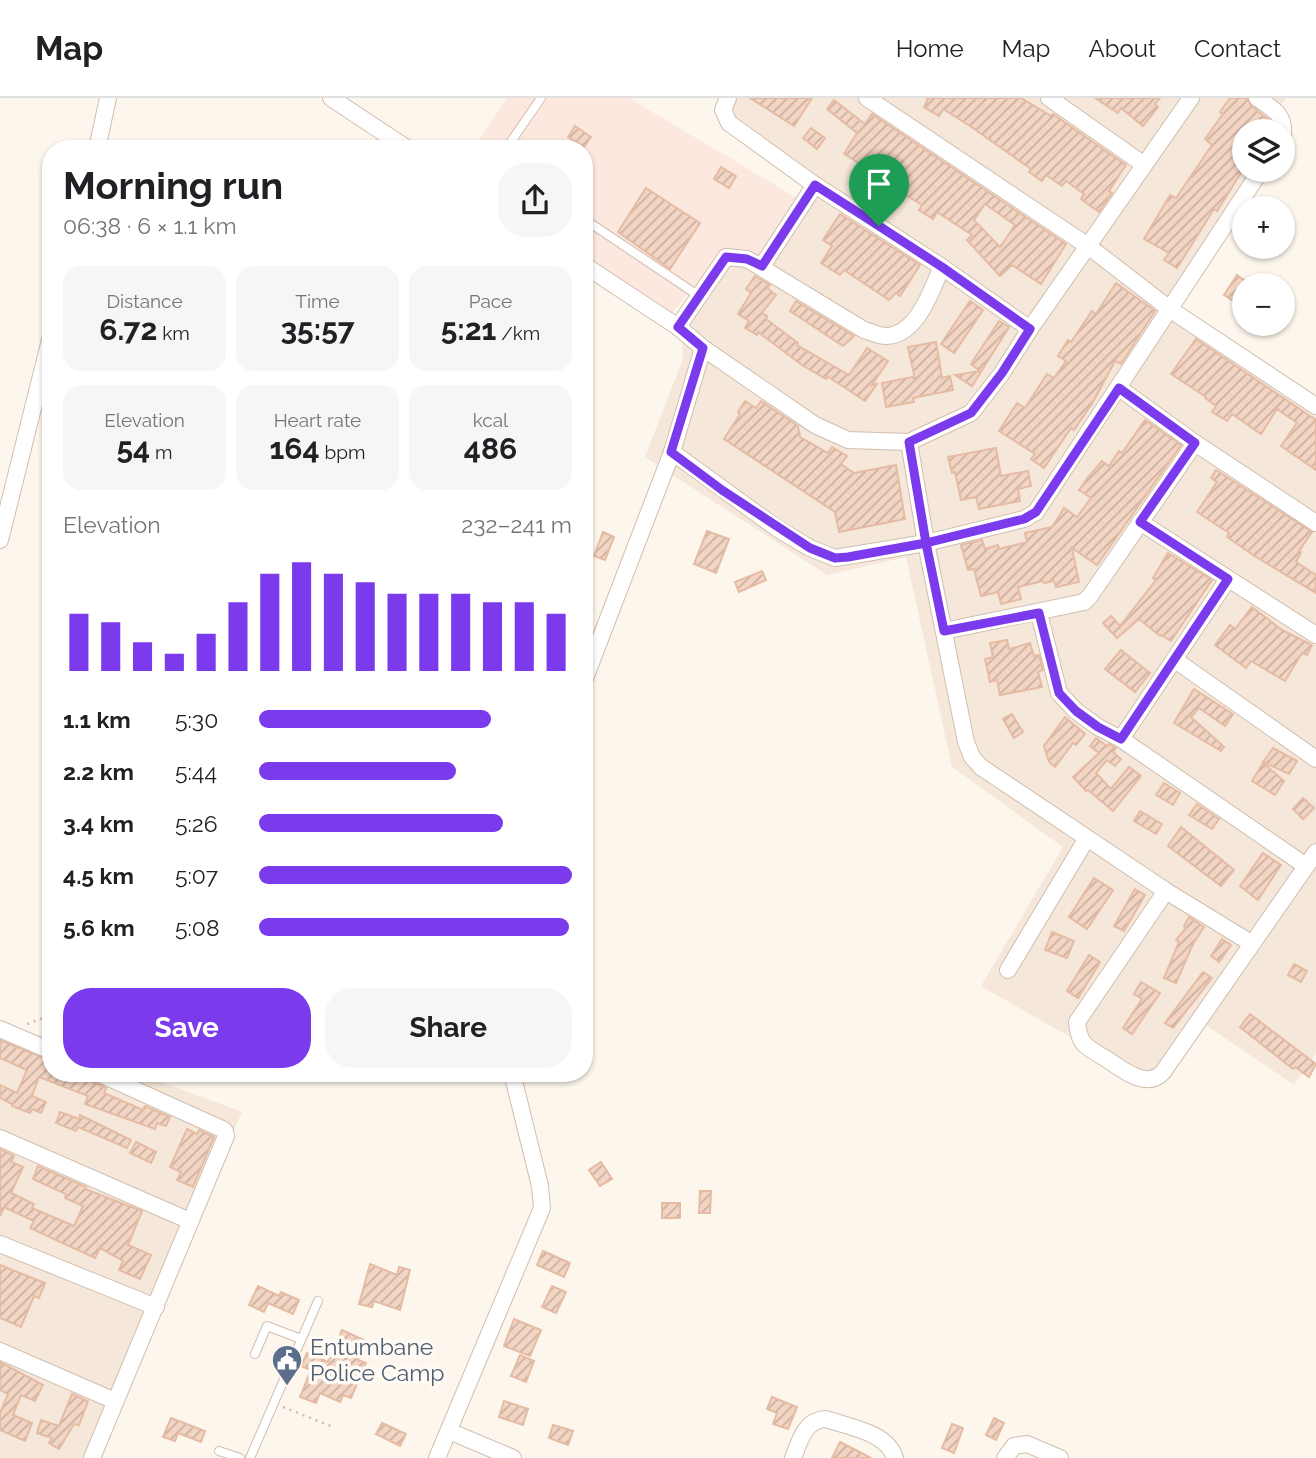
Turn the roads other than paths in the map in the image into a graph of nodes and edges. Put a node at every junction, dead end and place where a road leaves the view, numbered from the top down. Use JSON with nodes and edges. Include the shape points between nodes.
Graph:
{"nodes":[{"id":1,"x":108,"y":98,"type":"edge"},
{"id":2,"x":541,"y":98,"type":"edge"},
{"id":3,"x":728,"y":98,"type":"edge"},
{"id":4,"x":867,"y":98,"type":"edge"},
{"id":5,"x":1191,"y":98,"type":"edge"},
{"id":6,"x":1257,"y":98,"type":"edge"},
{"id":7,"x":338,"y":100,"type":"edge"},
{"id":8,"x":1059,"y":101,"type":"edge"},
{"id":9,"x":1282,"y":119,"type":"edge"},
{"id":10,"x":99,"y":140,"type":"edge"},
{"id":11,"x":395,"y":140,"type":"edge"},
{"id":12,"x":512,"y":140,"type":"edge"},
{"id":13,"x":1143,"y":164,"type":"junction"},
{"id":14,"x":1253,"y":182,"type":"edge"},
{"id":15,"x":815,"y":185,"type":"junction"},
{"id":16,"x":593,"y":224,"type":"edge"},
{"id":17,"x":1088,"y":246,"type":"junction"},
{"id":18,"x":762,"y":266,"type":"junction"},
{"id":19,"x":942,"y":267,"type":"junction"},
{"id":20,"x":593,"y":271,"type":"edge"},
{"id":21,"x":699,"y":296,"type":"junction"},
{"id":22,"x":1171,"y":310,"type":"junction"},
{"id":23,"x":678,"y":327,"type":"junction"},
{"id":24,"x":1030,"y":329,"type":"junction"},
{"id":25,"x":703,"y":348,"type":"junction"},
{"id":26,"x":42,"y":372,"type":"edge"},
{"id":27,"x":1119,"y":388,"type":"junction"},
{"id":28,"x":1316,"y":406,"type":"edge"},
{"id":29,"x":909,"y":442,"type":"junction"},
{"id":30,"x":1195,"y":443,"type":"junction"},
{"id":31,"x":671,"y":452,"type":"junction"},
{"id":32,"x":1140,"y":522,"type":"junction"},
{"id":33,"x":1316,"y":523,"type":"edge"},
{"id":34,"x":0,"y":540,"type":"edge"},
{"id":35,"x":926,"y":543,"type":"junction"},
{"id":36,"x":1228,"y":579,"type":"junction"},
{"id":37,"x":1039,"y":613,"type":"junction"},
{"id":38,"x":944,"y":631,"type":"junction"},
{"id":39,"x":1316,"y":635,"type":"edge"},
{"id":40,"x":593,"y":657,"type":"edge"},
{"id":41,"x":1175,"y":660,"type":"junction"},
{"id":42,"x":1121,"y":739,"type":"junction"},
{"id":43,"x":1316,"y":759,"type":"edge"},
{"id":44,"x":1087,"y":838,"type":"junction"},
{"id":45,"x":1316,"y":852,"type":"edge"},
{"id":46,"x":1306,"y":866,"type":"junction"},
{"id":47,"x":1166,"y":891,"type":"junction"},
{"id":48,"x":1251,"y":943,"type":"junction"},
{"id":49,"x":1008,"y":970,"type":"dead end"},
{"id":50,"x":4,"y":1030,"type":"edge"},
{"id":51,"x":42,"y":1047,"type":"edge"},
{"id":52,"x":118,"y":1082,"type":"edge"},
{"id":53,"x":514,"y":1082,"type":"edge"},
{"id":54,"x":0,"y":1138,"type":"edge"},
{"id":55,"x":190,"y":1221,"type":"junction"},
{"id":56,"x":0,"y":1244,"type":"edge"},
{"id":57,"x":317,"y":1301,"type":"dead end"},
{"id":58,"x":156,"y":1307,"type":"junction"},
{"id":59,"x":301,"y":1339,"type":"junction"},
{"id":60,"x":0,"y":1351,"type":"edge"},
{"id":61,"x":255,"y":1354,"type":"dead end"},
{"id":62,"x":115,"y":1401,"type":"junction"},
{"id":63,"x":449,"y":1431,"type":"junction"},
{"id":64,"x":219,"y":1451,"type":"dead end"},
{"id":65,"x":92,"y":1458,"type":"edge"},
{"id":66,"x":240,"y":1458,"type":"edge"},
{"id":67,"x":250,"y":1458,"type":"edge"},
{"id":68,"x":437,"y":1458,"type":"edge"},
{"id":69,"x":513,"y":1458,"type":"edge"},
{"id":70,"x":793,"y":1458,"type":"edge"},
{"id":71,"x":895,"y":1458,"type":"edge"},
{"id":72,"x":1005,"y":1458,"type":"edge"},
{"id":73,"x":1060,"y":1458,"type":"edge"}],
"edges":[{"from":1,"to":10,"type":"street"},
{"from":2,"to":12,"type":"lane"},
{"from":3,"to":15,"type":"street","via":[[723,110],[729,123]]},
{"from":4,"to":17,"type":"street"},
{"from":5,"to":13,"type":"street"},
{"from":6,"to":9,"type":"street"},
{"from":7,"to":11,"type":"street"},
{"from":8,"to":13,"type":"street"},
{"from":13,"to":17,"type":"street"},
{"from":14,"to":22,"type":"street"},
{"from":15,"to":18,"type":"street"},
{"from":15,"to":19,"type":"street"},
{"from":16,"to":21,"type":"lane"},
{"from":17,"to":22,"type":"street"},
{"from":17,"to":24,"type":"street"},
{"from":18,"to":19,"type":"street","via":[[864,330],[885,336],[915,321]]},
{"from":18,"to":21,"type":"street","via":[[726,257]]},
{"from":19,"to":24,"type":"street"},
{"from":20,"to":23,"type":"street"},
{"from":21,"to":23,"type":"street"},
{"from":22,"to":27,"type":"street"},
{"from":22,"to":28,"type":"street"},
{"from":23,"to":25,"type":"street"},
{"from":24,"to":29,"type":"street","via":[[971,413]]},
{"from":25,"to":29,"type":"street","via":[[815,425],[848,440]]},
{"from":25,"to":31,"type":"street"},
{"from":26,"to":34,"type":"street"},
{"from":27,"to":30,"type":"street"},
{"from":27,"to":35,"type":"street","via":[[1036,512]]},
{"from":29,"to":35,"type":"street"},
{"from":30,"to":32,"type":"street"},
{"from":30,"to":33,"type":"street"},
{"from":31,"to":35,"type":"street","via":[[767,521],[824,555],[848,557]]},
{"from":31,"to":40,"type":"street"},
{"from":32,"to":36,"type":"street"},
{"from":32,"to":37,"type":"street","via":[[1084,602]]},
{"from":35,"to":38,"type":"street"},
{"from":36,"to":39,"type":"street"},
{"from":36,"to":41,"type":"street"},
{"from":37,"to":38,"type":"street"},
{"from":37,"to":42,"type":"street","via":[[1059,693],[1076,711]]},
{"from":38,"to":44,"type":"street","via":[[972,757]]},
{"from":41,"to":42,"type":"street"},
{"from":41,"to":43,"type":"street"},
{"from":42,"to":46,"type":"street"},
{"from":44,"to":47,"type":"street"},
{"from":44,"to":49,"type":"street"},
{"from":45,"to":46,"type":"street"},
{"from":46,"to":48,"type":"street"},
{"from":47,"to":48,"type":"street"},
{"from":47,"to":48,"type":"street","via":[[1077,1023],[1085,1045],[1134,1077],[1159,1077]]},
{"from":50,"to":51,"type":"street"},
{"from":52,"to":55,"type":"street","via":[[225,1130]]},
{"from":53,"to":63,"type":"street","via":[[542,1208]]},
{"from":54,"to":55,"type":"street"},
{"from":55,"to":58,"type":"street"},
{"from":56,"to":58,"type":"street"},
{"from":57,"to":59,"type":"lane"},
{"from":58,"to":62,"type":"street"},
{"from":59,"to":61,"type":"lane","via":[[267,1325]]},
{"from":59,"to":67,"type":"lane"},
{"from":60,"to":62,"type":"street"},
{"from":62,"to":65,"type":"street"},
{"from":63,"to":68,"type":"street"},
{"from":63,"to":69,"type":"street"},
{"from":64,"to":66,"type":"lane"},
{"from":70,"to":71,"type":"street","via":[[804,1430],[818,1419],[826,1419],[882,1440]]},
{"from":72,"to":73,"type":"street","via":[[1014,1446],[1027,1444]]}]}
